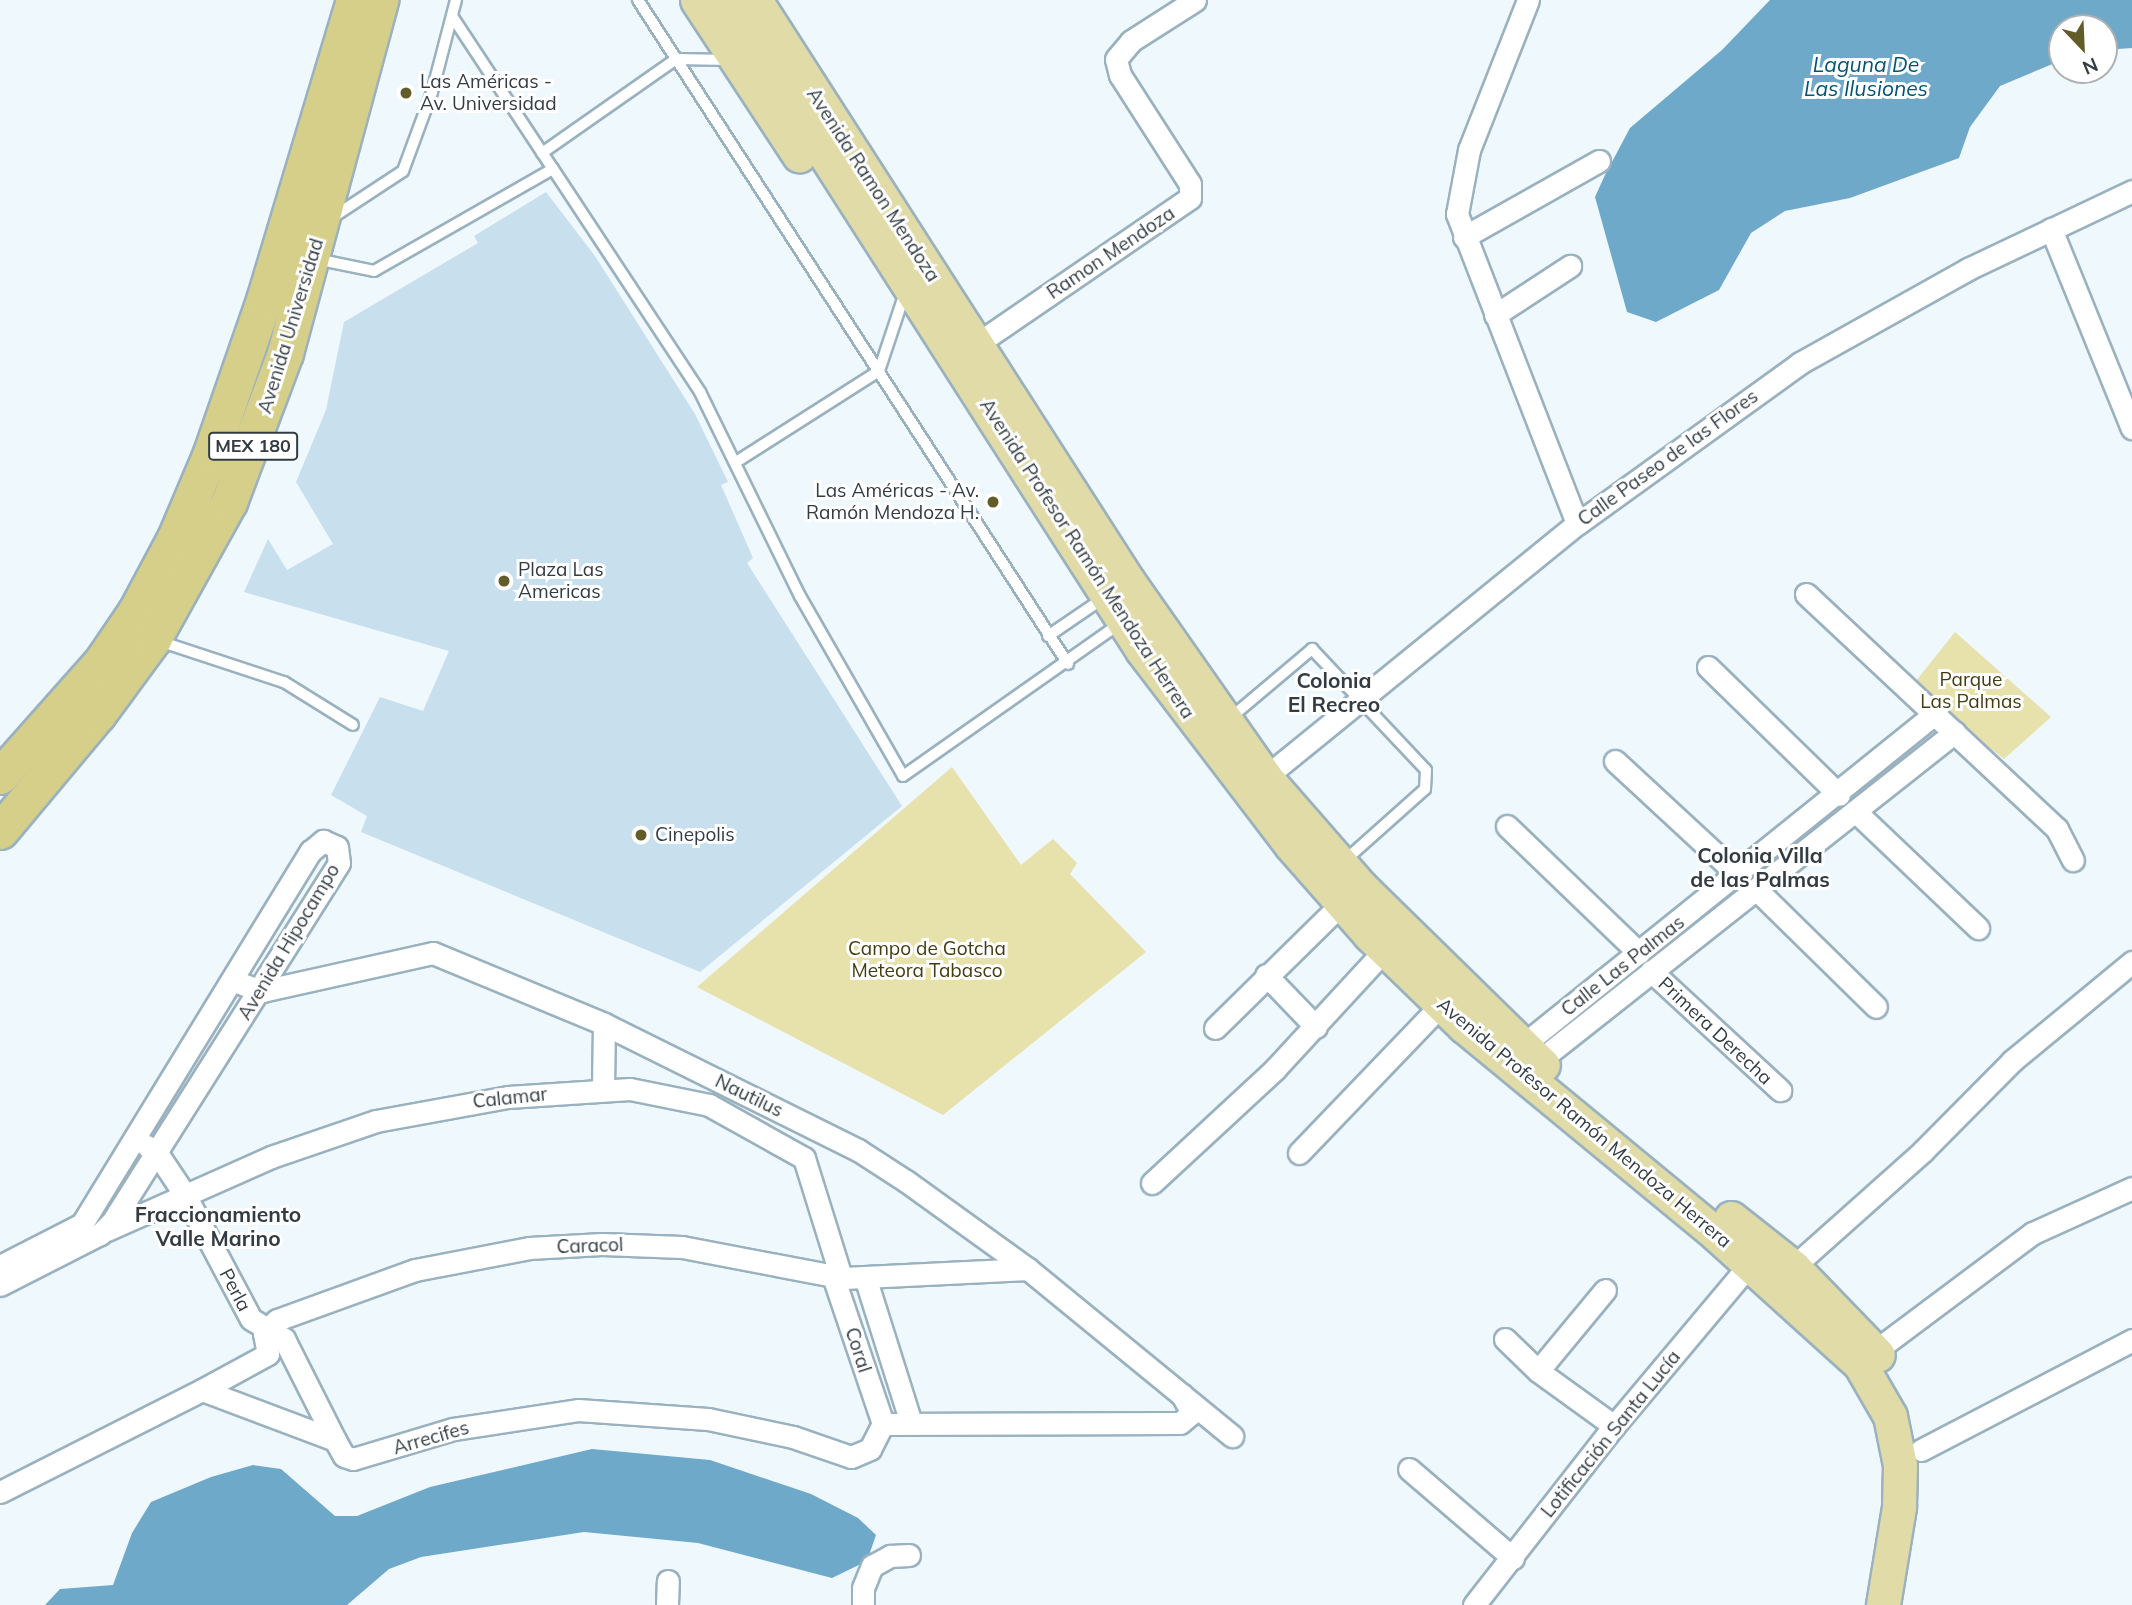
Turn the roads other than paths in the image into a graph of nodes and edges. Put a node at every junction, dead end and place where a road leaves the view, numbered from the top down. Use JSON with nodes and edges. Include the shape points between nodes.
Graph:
{"nodes":[{"id":1,"x":354,"y":0,"type":"edge"},
{"id":2,"x":380,"y":0,"type":"edge"},
{"id":3,"x":456,"y":0,"type":"edge"},
{"id":4,"x":638,"y":0,"type":"edge"},
{"id":5,"x":697,"y":0,"type":"edge"},
{"id":6,"x":726,"y":0,"type":"edge"},
{"id":7,"x":755,"y":0,"type":"edge"},
{"id":8,"x":1195,"y":0,"type":"edge"},
{"id":9,"x":1528,"y":0,"type":"edge"},
{"id":10,"x":452,"y":16,"type":"junction"},
{"id":11,"x":676,"y":59,"type":"junction"},
{"id":12,"x":736,"y":60,"type":"junction"},
{"id":13,"x":542,"y":153,"type":"junction"},
{"id":14,"x":1599,"y":161,"type":"dead end"},
{"id":15,"x":552,"y":170,"type":"junction"},
{"id":16,"x":2132,"y":191,"type":"edge"},
{"id":17,"x":864,"y":217,"type":"junction"},
{"id":18,"x":322,"y":224,"type":"junction"},
{"id":19,"x":2051,"y":229,"type":"junction"},
{"id":20,"x":1464,"y":237,"type":"junction"},
{"id":21,"x":312,"y":258,"type":"junction"},
{"id":22,"x":1570,"y":266,"type":"dead end"},
{"id":23,"x":907,"y":286,"type":"junction"},
{"id":24,"x":1495,"y":315,"type":"junction"},
{"id":25,"x":974,"y":358,"type":"junction"},
{"id":26,"x":879,"y":371,"type":"junction"},
{"id":27,"x":2132,"y":429,"type":"edge"},
{"id":28,"x":736,"y":462,"type":"junction"},
{"id":29,"x":1577,"y":524,"type":"junction"},
{"id":30,"x":1807,"y":594,"type":"dead end"},
{"id":31,"x":1125,"y":600,"type":"junction"},
{"id":32,"x":1048,"y":636,"type":"junction"},
{"id":33,"x":153,"y":639,"type":"junction"},
{"id":34,"x":1068,"y":664,"type":"junction"},
{"id":35,"x":1708,"y":667,"type":"dead end"},
{"id":36,"x":1361,"y":698,"type":"junction"},
{"id":37,"x":1937,"y":712,"type":"junction"},
{"id":38,"x":1227,"y":721,"type":"junction"},
{"id":39,"x":354,"y":725,"type":"dead end"},
{"id":40,"x":1955,"y":732,"type":"junction"},
{"id":41,"x":1615,"y":761,"type":"dead end"},
{"id":42,"x":0,"y":776,"type":"edge"},
{"id":43,"x":1257,"y":784,"type":"junction"},
{"id":44,"x":1839,"y":795,"type":"junction"},
{"id":45,"x":1855,"y":811,"type":"junction"},
{"id":46,"x":1507,"y":826,"type":"dead end"},
{"id":47,"x":0,"y":831,"type":"edge"},
{"id":48,"x":1782,"y":840,"type":"junction"},
{"id":49,"x":1797,"y":858,"type":"junction"},
{"id":50,"x":2073,"y":860,"type":"dead end"},
{"id":51,"x":1341,"y":863,"type":"junction"},
{"id":52,"x":1746,"y":869,"type":"junction"},
{"id":53,"x":1762,"y":885,"type":"junction"},
{"id":54,"x":1342,"y":903,"type":"junction"},
{"id":55,"x":1690,"y":913,"type":"junction"},
{"id":56,"x":1978,"y":928,"type":"dead end"},
{"id":57,"x":1703,"y":930,"type":"junction"},
{"id":58,"x":1672,"y":941,"type":"junction"},
{"id":59,"x":1385,"y":950,"type":"junction"},
{"id":60,"x":1645,"y":962,"type":"junction"},
{"id":61,"x":2132,"y":962,"type":"edge"},
{"id":62,"x":1266,"y":975,"type":"junction"},
{"id":63,"x":234,"y":981,"type":"junction"},
{"id":64,"x":262,"y":990,"type":"junction"},
{"id":65,"x":1441,"y":1005,"type":"junction"},
{"id":66,"x":1876,"y":1007,"type":"dead end"},
{"id":67,"x":604,"y":1024,"type":"junction"},
{"id":68,"x":1316,"y":1027,"type":"junction"},
{"id":69,"x":1215,"y":1028,"type":"dead end"},
{"id":70,"x":1522,"y":1061,"type":"junction"},
{"id":71,"x":603,"y":1088,"type":"junction"},
{"id":72,"x":1780,"y":1090,"type":"dead end"},
{"id":73,"x":133,"y":1137,"type":"junction"},
{"id":74,"x":157,"y":1153,"type":"junction"},
{"id":75,"x":1299,"y":1153,"type":"dead end"},
{"id":76,"x":1152,"y":1182,"type":"dead end"},
{"id":77,"x":2132,"y":1188,"type":"edge"},
{"id":78,"x":185,"y":1195,"type":"junction"},
{"id":79,"x":100,"y":1234,"type":"junction"},
{"id":80,"x":1750,"y":1264,"type":"junction"},
{"id":81,"x":0,"y":1266,"type":"edge"},
{"id":82,"x":1793,"y":1267,"type":"junction"},
{"id":83,"x":1028,"y":1269,"type":"junction"},
{"id":84,"x":837,"y":1277,"type":"junction"},
{"id":85,"x":865,"y":1277,"type":"junction"},
{"id":86,"x":0,"y":1285,"type":"edge"},
{"id":87,"x":1605,"y":1290,"type":"dead end"},
{"id":88,"x":265,"y":1329,"type":"junction"},
{"id":89,"x":1505,"y":1339,"type":"dead end"},
{"id":90,"x":2132,"y":1340,"type":"edge"},
{"id":91,"x":1875,"y":1351,"type":"junction"},
{"id":92,"x":1538,"y":1371,"type":"junction"},
{"id":93,"x":202,"y":1390,"type":"junction"},
{"id":94,"x":1178,"y":1391,"type":"junction"},
{"id":95,"x":911,"y":1423,"type":"junction"},
{"id":96,"x":883,"y":1424,"type":"junction"},
{"id":97,"x":1614,"y":1426,"type":"junction"},
{"id":98,"x":1232,"y":1436,"type":"dead end"},
{"id":99,"x":335,"y":1440,"type":"junction"},
{"id":100,"x":1921,"y":1450,"type":"junction"},
{"id":101,"x":1409,"y":1469,"type":"dead end"},
{"id":102,"x":0,"y":1492,"type":"edge"},
{"id":103,"x":909,"y":1555,"type":"dead end"},
{"id":104,"x":1513,"y":1558,"type":"junction"},
{"id":105,"x":668,"y":1581,"type":"dead end"},
{"id":106,"x":667,"y":1605,"type":"edge"},
{"id":107,"x":863,"y":1605,"type":"edge"},
{"id":108,"x":1474,"y":1605,"type":"edge"},
{"id":109,"x":1883,"y":1605,"type":"edge"},
{"id":110,"x":1907,"y":1605,"type":"edge"}],
"edges":[{"from":1,"to":42,"type":"highway","name":"Avenida Universidad","number":"MEX 180","via":[[260,313],[211,453],[175,538],[136,611],[102,661]]},
{"from":2,"to":18,"type":"highway","name":"Avenida Universidad","number":"MEX 180"},
{"from":3,"to":10,"type":"lane"},
{"from":4,"to":11,"type":"lane"},
{"from":5,"to":12,"type":"main road"},
{"from":6,"to":17,"type":"main road"},
{"from":7,"to":25,"type":"main road","name":"Avenida Ramon Mendoza"},
{"from":8,"to":25,"type":"street","name":"Ramon Mendoza","via":[[1131,41],[1116,59],[1120,75],[1190,184],[1190,198]]},
{"from":9,"to":20,"type":"street","via":[[1463,169],[1457,214]]},
{"from":10,"to":13,"type":"lane"},
{"from":10,"to":18,"type":"lane","via":[[432,92],[403,171]]},
{"from":11,"to":12,"type":"lane"},
{"from":11,"to":13,"type":"lane"},
{"from":11,"to":26,"type":"lane"},
{"from":12,"to":17,"type":"main road","via":[[801,159]]},
{"from":13,"to":15,"type":"lane"},
{"from":14,"to":20,"type":"street"},
{"from":15,"to":21,"type":"lane","via":[[374,271]]},
{"from":15,"to":28,"type":"lane","via":[[688,373]]},
{"from":16,"to":19,"type":"street","name":"Calle Paseo de las Flores"},
{"from":17,"to":23,"type":"main road","name":"Avenida Profesor Ramón Mendoza Herrera"},
{"from":18,"to":21,"type":"highway","name":"Avenida Universidad","number":"MEX 180"},
{"from":19,"to":27,"type":"street"},
{"from":19,"to":29,"type":"street","name":"Calle Paseo de las Flores","via":[[1907,301],[1800,363]]},
{"from":20,"to":24,"type":"street"},
{"from":21,"to":33,"type":"highway","name":"Avenida Universidad","number":"MEX 180","via":[[245,466]]},
{"from":22,"to":24,"type":"street"},
{"from":23,"to":25,"type":"main road","name":"Avenida Profesor Ramón Mendoza Herrera"},
{"from":23,"to":26,"type":"lane"},
{"from":24,"to":29,"type":"street"},
{"from":25,"to":31,"type":"main road","name":"Avenida Profesor Ramón Mendoza Herrera"},
{"from":26,"to":28,"type":"lane"},
{"from":26,"to":32,"type":"lane"},
{"from":28,"to":34,"type":"lane","via":[[800,596],[903,776]]},
{"from":29,"to":36,"type":"street","name":"Calle Paseo de las Flores"},
{"from":30,"to":37,"type":"street"},
{"from":31,"to":32,"type":"lane"},
{"from":31,"to":34,"type":"lane"},
{"from":31,"to":38,"type":"main road","name":"Avenida Profesor Ramón Mendoza Herrera"},
{"from":31,"to":43,"type":"main road","name":"Avenida Profesor Ramón Mendoza Herrera"},
{"from":32,"to":34,"type":"lane"},
{"from":33,"to":39,"type":"lane","via":[[284,682]]},
{"from":33,"to":47,"type":"highway","name":"Avenida Universidad","number":"MEX 180","via":[[98,714]]},
{"from":35,"to":44,"type":"street"},
{"from":36,"to":38,"type":"lane","via":[[1312,649]]},
{"from":36,"to":43,"type":"street","name":"Calle Paseo de las Flores"},
{"from":36,"to":51,"type":"lane","via":[[1426,771],[1429,784]]},
{"from":37,"to":40,"type":"street"},
{"from":37,"to":44,"type":"street","name":"Calle Las Palmas"},
{"from":38,"to":43,"type":"main road","name":"Avenida Profesor Ramón Mendoza Herrera"},
{"from":40,"to":45,"type":"street","name":"Calle Las Palmas"},
{"from":40,"to":50,"type":"street","via":[[2057,829]]},
{"from":41,"to":52,"type":"street"},
{"from":43,"to":51,"type":"main road","name":"Avenida Profesor Ramón Mendoza Herrera"},
{"from":43,"to":54,"type":"main road","name":"Avenida Profesor Ramón Mendoza Herrera"},
{"from":44,"to":48,"type":"street","name":"Calle Las Palmas"},
{"from":45,"to":49,"type":"street","name":"Calle Las Palmas"},
{"from":45,"to":56,"type":"street"},
{"from":46,"to":60,"type":"street","name":"Primera Derecha"},
{"from":48,"to":49,"type":"street","via":[[1784,854]]},
{"from":48,"to":52,"type":"street","name":"Calle Las Palmas"},
{"from":49,"to":53,"type":"street","name":"Calle Las Palmas"},
{"from":51,"to":70,"type":"main road","name":"Avenida Profesor Ramón Mendoza Herrera"},
{"from":52,"to":53,"type":"street","via":[[1768,863]]},
{"from":52,"to":55,"type":"street","name":"Calle Las Palmas"},
{"from":53,"to":57,"type":"street","name":"Calle Las Palmas"},
{"from":53,"to":66,"type":"street"},
{"from":54,"to":59,"type":"main road","name":"Avenida Profesor Ramón Mendoza Herrera"},
{"from":54,"to":62,"type":"street"},
{"from":55,"to":57,"type":"street","via":[[1689,928]]},
{"from":55,"to":58,"type":"street","name":"Calle Las Palmas"},
{"from":57,"to":58,"type":"street","name":"Calle Las Palmas"},
{"from":58,"to":60,"type":"street","name":"Calle Las Palmas"},
{"from":59,"to":65,"type":"main road","name":"Avenida Profesor Ramón Mendoza Herrera"},
{"from":59,"to":68,"type":"street"},
{"from":60,"to":70,"type":"street","name":"Calle Las Palmas"},
{"from":60,"to":72,"type":"street","name":"Primera Derecha"},
{"from":61,"to":82,"type":"street","via":[[2012,1061],[1923,1151]]},
{"from":62,"to":68,"type":"street"},
{"from":62,"to":69,"type":"street"},
{"from":63,"to":64,"type":"street"},
{"from":63,"to":64,"type":"street","name":"Avenida Hipocampo","via":[[311,850],[323,841],[330,842],[337,848],[339,863]]},
{"from":63,"to":73,"type":"street","name":"Avenida Hipocampo"},
{"from":64,"to":67,"type":"street","name":"Nautilus","via":[[433,954]]},
{"from":64,"to":74,"type":"street","name":"Avenida Hipocampo"},
{"from":65,"to":70,"type":"main road","name":"Avenida Profesor Ramón Mendoza Herrera"},
{"from":65,"to":75,"type":"street"},
{"from":67,"to":71,"type":"street"},
{"from":67,"to":83,"type":"street","name":"Nautilus","via":[[858,1150]]},
{"from":68,"to":76,"type":"street"},
{"from":70,"to":80,"type":"main road","name":"Avenida Profesor Ramón Mendoza Herrera"},
{"from":70,"to":82,"type":"main road","name":"Avenida Profesor Ramón Mendoza Herrera"},
{"from":71,"to":78,"type":"street","name":"Calamar","via":[[392,1116],[300,1145]]},
{"from":71,"to":84,"type":"street","name":"Calamar","via":[[709,1105],[804,1158]]},
{"from":73,"to":74,"type":"street","name":"Perla"},
{"from":73,"to":81,"type":"street","name":"Avenida Hipocampo","via":[[78,1229]]},
{"from":74,"to":78,"type":"street","name":"Perla"},
{"from":74,"to":79,"type":"street","name":"Avenida Hipocampo"},
{"from":77,"to":91,"type":"street","via":[[2034,1233]]},
{"from":78,"to":79,"type":"street","name":"Calamar"},
{"from":78,"to":88,"type":"street","name":"Perla","via":[[251,1319]]},
{"from":79,"to":86,"type":"street","name":"Avenida Hipocampo"},
{"from":80,"to":97,"type":"street","name":"Lotificación Santa Lucía"},
{"from":80,"to":109,"type":"main road","name":"Avenida Profesor Ramón Mendoza Herrera","via":[[1860,1364],[1890,1416],[1901,1489]]},
{"from":82,"to":91,"type":"main road","name":"Avenida Profesor Ramón Mendoza Herrera"},
{"from":83,"to":85,"type":"street","name":"Caracol"},
{"from":83,"to":94,"type":"street","name":"Nautilus"},
{"from":84,"to":85,"type":"street","name":"Caracol"},
{"from":84,"to":88,"type":"street","name":"Caracol","via":[[682,1247],[602,1244],[529,1248],[415,1270],[326,1300]]},
{"from":84,"to":96,"type":"street","name":"Coral"},
{"from":85,"to":95,"type":"street","name":"Coral"},
{"from":87,"to":92,"type":"street"},
{"from":88,"to":93,"type":"street","via":[[268,1354]]},
{"from":88,"to":99,"type":"street","name":"Perla","via":[[284,1339]]},
{"from":89,"to":92,"type":"street"},
{"from":90,"to":100,"type":"street"},
{"from":91,"to":100,"type":"main road","name":"Avenida Profesor Ramón Mendoza Herrera","via":[[1906,1398]]},
{"from":92,"to":97,"type":"street"},
{"from":93,"to":99,"type":"street","name":"Arrecifes"},
{"from":93,"to":102,"type":"street"},
{"from":94,"to":95,"type":"street","via":[[1192,1413],[1180,1423]]},
{"from":94,"to":98,"type":"street","name":"Nautilus"},
{"from":95,"to":96,"type":"street"},
{"from":96,"to":99,"type":"street","name":"Arrecifes","via":[[870,1449],[856,1457],[747,1426],[610,1410],[555,1412],[478,1424],[358,1459],[344,1456]]},
{"from":97,"to":104,"type":"street","name":"Lotificación Santa Lucía"},
{"from":100,"to":110,"type":"main road","name":"Avenida Profesor Ramón Mendoza Herrera","via":[[1922,1500]]},
{"from":101,"to":104,"type":"street"},
{"from":103,"to":107,"type":"street","via":[[890,1556],[872,1566],[863,1588]]},
{"from":104,"to":108,"type":"street","name":"Lotificación Santa Lucía"},
{"from":105,"to":106,"type":"street"}]}
